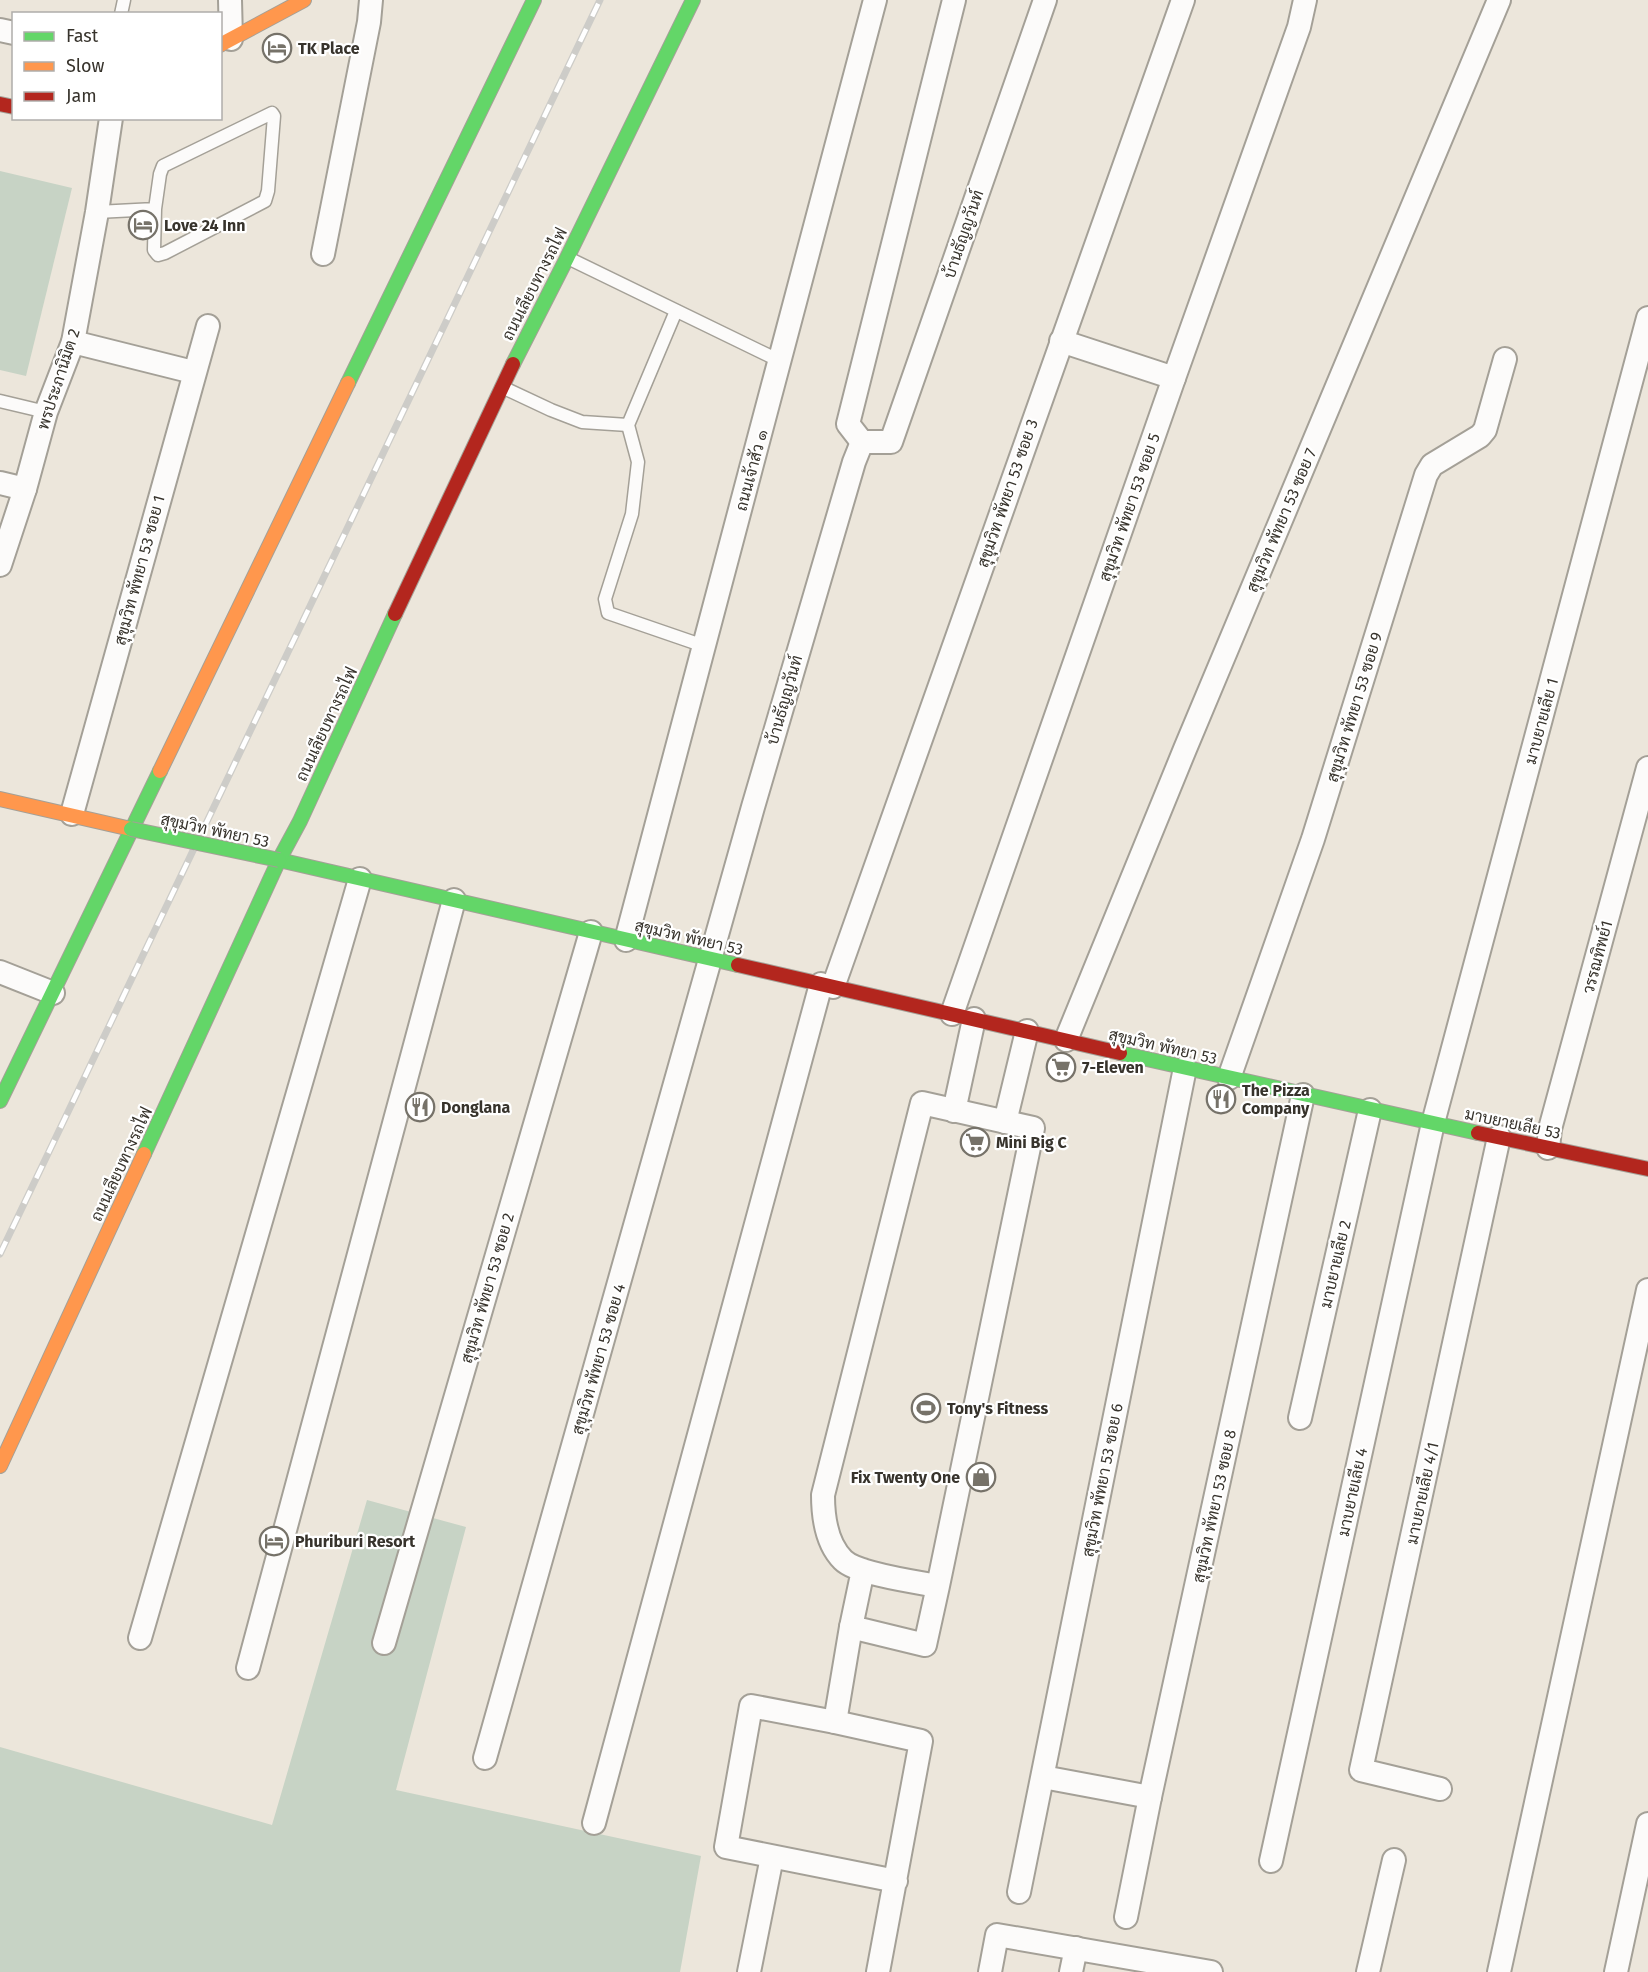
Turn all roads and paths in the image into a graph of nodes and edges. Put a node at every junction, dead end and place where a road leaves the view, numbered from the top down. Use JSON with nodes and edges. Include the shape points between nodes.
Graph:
{"nodes":[{"id":1,"x":230,"y":0,"type":"edge"},
{"id":2,"x":304,"y":0,"type":"edge"},
{"id":3,"x":371,"y":0,"type":"edge"},
{"id":4,"x":534,"y":0,"type":"edge"},
{"id":5,"x":693,"y":0,"type":"edge"},
{"id":6,"x":875,"y":0,"type":"edge"},
{"id":7,"x":954,"y":0,"type":"edge"},
{"id":8,"x":1045,"y":0,"type":"edge"},
{"id":9,"x":1183,"y":0,"type":"edge"},
{"id":10,"x":1305,"y":0,"type":"edge"},
{"id":11,"x":1498,"y":0,"type":"edge"},
{"id":12,"x":226,"y":42,"type":"edge"},
{"id":13,"x":111,"y":120,"type":"edge"},
{"id":14,"x":155,"y":209,"type":"junction"},
{"id":15,"x":97,"y":212,"type":"junction"},
{"id":16,"x":323,"y":254,"type":"dead end"},
{"id":17,"x":567,"y":258,"type":"junction"},
{"id":18,"x":676,"y":311,"type":"junction"},
{"id":19,"x":1648,"y":318,"type":"edge"},
{"id":20,"x":208,"y":326,"type":"dead end"},
{"id":21,"x":1061,"y":341,"type":"junction"},
{"id":22,"x":73,"y":342,"type":"junction"},
{"id":23,"x":1505,"y":359,"type":"dead end"},
{"id":24,"x":780,"y":361,"type":"junction"},
{"id":25,"x":193,"y":372,"type":"junction"},
{"id":26,"x":1174,"y":378,"type":"junction"},
{"id":27,"x":501,"y":386,"type":"junction"},
{"id":28,"x":0,"y":401,"type":"edge"},
{"id":29,"x":46,"y":412,"type":"junction"},
{"id":30,"x":628,"y":425,"type":"junction"},
{"id":31,"x":862,"y":442,"type":"junction"},
{"id":32,"x":0,"y":483,"type":"edge"},
{"id":33,"x":25,"y":489,"type":"junction"},
{"id":34,"x":0,"y":564,"type":"edge"},
{"id":35,"x":704,"y":646,"type":"junction"},
{"id":36,"x":1648,"y":768,"type":"edge"},
{"id":37,"x":0,"y":799,"type":"edge"},
{"id":38,"x":72,"y":814,"type":"junction"},
{"id":39,"x":131,"y":829,"type":"junction"},
{"id":40,"x":279,"y":861,"type":"junction"},
{"id":41,"x":360,"y":879,"type":"junction"},
{"id":42,"x":454,"y":900,"type":"junction"},
{"id":43,"x":591,"y":932,"type":"junction"},
{"id":44,"x":626,"y":940,"type":"junction"},
{"id":45,"x":711,"y":959,"type":"junction"},
{"id":46,"x":0,"y":972,"type":"edge"},
{"id":47,"x":827,"y":986,"type":"junction"},
{"id":48,"x":53,"y":993,"type":"junction"},
{"id":49,"x":952,"y":1014,"type":"junction"},
{"id":50,"x":974,"y":1019,"type":"junction"},
{"id":51,"x":1027,"y":1031,"type":"junction"},
{"id":52,"x":1066,"y":1040,"type":"junction"},
{"id":53,"x":1185,"y":1068,"type":"junction"},
{"id":54,"x":1229,"y":1078,"type":"junction"},
{"id":55,"x":1303,"y":1095,"type":"junction"},
{"id":56,"x":0,"y":1101,"type":"edge"},
{"id":57,"x":1370,"y":1110,"type":"junction"},
{"id":58,"x":954,"y":1111,"type":"junction"},
{"id":59,"x":1005,"y":1122,"type":"junction"},
{"id":60,"x":1433,"y":1123,"type":"junction"},
{"id":61,"x":1499,"y":1137,"type":"junction"},
{"id":62,"x":1548,"y":1148,"type":"junction"},
{"id":63,"x":1648,"y":1169,"type":"edge"},
{"id":64,"x":1648,"y":1290,"type":"edge"},
{"id":65,"x":1300,"y":1418,"type":"dead end"},
{"id":66,"x":0,"y":1466,"type":"edge"},
{"id":67,"x":863,"y":1570,"type":"junction"},
{"id":68,"x":938,"y":1586,"type":"junction"},
{"id":69,"x":851,"y":1627,"type":"junction"},
{"id":70,"x":140,"y":1638,"type":"dead end"},
{"id":71,"x":384,"y":1643,"type":"dead end"},
{"id":72,"x":248,"y":1668,"type":"dead end"},
{"id":73,"x":835,"y":1722,"type":"junction"},
{"id":74,"x":485,"y":1758,"type":"dead end"},
{"id":75,"x":1043,"y":1777,"type":"junction"},
{"id":76,"x":1440,"y":1789,"type":"dead end"},
{"id":77,"x":1150,"y":1797,"type":"junction"},
{"id":78,"x":594,"y":1823,"type":"dead end"},
{"id":79,"x":1648,"y":1824,"type":"edge"},
{"id":80,"x":772,"y":1857,"type":"junction"},
{"id":81,"x":1394,"y":1860,"type":"dead end"},
{"id":82,"x":1271,"y":1861,"type":"dead end"},
{"id":83,"x":896,"y":1881,"type":"junction"},
{"id":84,"x":1019,"y":1892,"type":"dead end"},
{"id":85,"x":1126,"y":1917,"type":"dead end"},
{"id":86,"x":1076,"y":1948,"type":"junction"},
{"id":87,"x":1156,"y":1967,"type":"edge"},
{"id":88,"x":749,"y":1972,"type":"edge"},
{"id":89,"x":878,"y":1972,"type":"edge"},
{"id":90,"x":990,"y":1972,"type":"edge"},
{"id":91,"x":1071,"y":1972,"type":"edge"},
{"id":92,"x":1211,"y":1972,"type":"edge"},
{"id":93,"x":1368,"y":1972,"type":"edge"},
{"id":94,"x":1499,"y":1972,"type":"edge"},
{"id":95,"x":1616,"y":1972,"type":"edge"}],
"edges":[{"from":1,"to":12,"type":"street"},
{"from":2,"to":12,"type":"street"},
{"from":3,"to":16,"type":"street"},
{"from":4,"to":39,"type":"street"},
{"from":5,"to":17,"type":"street","name":"ถนนเลียบทางรถไฟ"},
{"from":6,"to":24,"type":"street","name":"ถนนเจ้าสัว ๑"},
{"from":7,"to":31,"type":"street","via":[[848,424]]},
{"from":8,"to":31,"type":"street","name":"บ้านธัญญวันท์","via":[[891,442]]},
{"from":9,"to":21,"type":"street","name":"สุขุมวิท พัทยา 53 ซอย 3"},
{"from":10,"to":26,"type":"street","name":"สุขุมวิท พัทยา 53 ซอย 5","via":[[1299,27]]},
{"from":11,"to":52,"type":"street","name":"สุขุมวิท พัทยา 53 ซอย 7"},
{"from":13,"to":15,"type":"street","name":"พรประภานิมิต 2"},
{"from":14,"to":14,"type":"lane","via":[[163,166],[272,113],[265,201],[158,255],[154,250]]},
{"from":14,"to":15,"type":"lane"},
{"from":15,"to":22,"type":"street","name":"พรประภานิมิต 2"},
{"from":17,"to":18,"type":"lane"},
{"from":17,"to":27,"type":"street","name":"ถนนเลียบทางรถไฟ"},
{"from":18,"to":24,"type":"lane"},
{"from":18,"to":30,"type":"lane"},
{"from":19,"to":60,"type":"street","name":"มาบยายเลีย 1"},
{"from":20,"to":25,"type":"street","name":"สุขุมวิท พัทยา 53 ซอย 1"},
{"from":21,"to":26,"type":"street"},
{"from":21,"to":47,"type":"street","name":"สุขุมวิท พัทยา 53 ซอย 3"},
{"from":22,"to":25,"type":"street"},
{"from":22,"to":29,"type":"street","name":"พรประภานิมิต 2"},
{"from":23,"to":54,"type":"street","name":"สุขุมวิท พัทยา 53 ซอย 9","via":[[1485,430],[1431,465],[1426,475],[1313,839]]},
{"from":24,"to":35,"type":"street","name":"ถนนเจ้าสัว ๑"},
{"from":25,"to":38,"type":"street","name":"สุขุมวิท พัทยา 53 ซอย 1"},
{"from":26,"to":49,"type":"street","name":"สุขุมวิท พัทยา 53 ซอย 5"},
{"from":27,"to":30,"type":"lane","via":[[582,422]]},
{"from":27,"to":40,"type":"street","name":"ถนนเลียบทางรถไฟ"},
{"from":28,"to":29,"type":"lane"},
{"from":29,"to":33,"type":"street","name":"พรประภานิมิต 2"},
{"from":30,"to":35,"type":"lane","via":[[638,462],[632,514],[605,599],[608,613]]},
{"from":31,"to":45,"type":"street","name":"บ้านธัญญวันท์"},
{"from":32,"to":33,"type":"street"},
{"from":33,"to":34,"type":"street","name":"พรประภานิมิต 2"},
{"from":35,"to":44,"type":"street","name":"ถนนเจ้าสัว ๑"},
{"from":36,"to":62,"type":"street","name":"วรรณทิพย์1"},
{"from":37,"to":38,"type":"street","name":"สุขุมวิท พัทยา 53"},
{"from":38,"to":39,"type":"street","name":"สุขุมวิท พัทยา 53"},
{"from":39,"to":40,"type":"street","name":"สุขุมวิท พัทยา 53","bridge":true},
{"from":39,"to":48,"type":"street"},
{"from":40,"to":41,"type":"street","name":"สุขุมวิท พัทยา 53"},
{"from":40,"to":66,"type":"street","name":"ถนนเลียบทางรถไฟ"},
{"from":41,"to":42,"type":"street","name":"สุขุมวิท พัทยา 53"},
{"from":41,"to":70,"type":"street"},
{"from":42,"to":43,"type":"street","name":"สุขุมวิท พัทยา 53"},
{"from":42,"to":72,"type":"street"},
{"from":43,"to":44,"type":"street","name":"สุขุมวิท พัทยา 53"},
{"from":43,"to":71,"type":"street","name":"สุขุมวิท พัทยา 53 ซอย 2"},
{"from":44,"to":45,"type":"street","name":"สุขุมวิท พัทยา 53"},
{"from":45,"to":47,"type":"street","name":"สุขุมวิท พัทยา 53"},
{"from":45,"to":74,"type":"street","name":"สุขุมวิท พัทยา 53 ซอย 4"},
{"from":46,"to":48,"type":"street"},
{"from":47,"to":49,"type":"street","name":"สุขุมวิท พัทยา 53"},
{"from":47,"to":78,"type":"street","name":"สุขุมวิท พัทยา 53 ซอย 3"},
{"from":48,"to":56,"type":"street"},
{"from":49,"to":50,"type":"street","name":"สุขุมวิท พัทยา 53"},
{"from":50,"to":51,"type":"street","name":"สุขุมวิท พัทยา 53"},
{"from":50,"to":58,"type":"street"},
{"from":51,"to":52,"type":"street","name":"สุขุมวิท พัทยา 53"},
{"from":51,"to":59,"type":"street"},
{"from":52,"to":53,"type":"street","name":"สุขุมวิท พัทยา 53"},
{"from":53,"to":54,"type":"street","name":"สุขุมวิท พัทยา 53"},
{"from":53,"to":75,"type":"street","name":"สุขุมวิท พัทยา 53 ซอย 6"},
{"from":54,"to":55,"type":"street","name":"สุขุมวิท พัทยา 53"},
{"from":55,"to":57,"type":"street","name":"สุขุมวิท พัทยา 53"},
{"from":55,"to":77,"type":"street","name":"สุขุมวิท พัทยา 53 ซอย 8"},
{"from":57,"to":60,"type":"street","name":"มาบยายเลีย 53"},
{"from":57,"to":65,"type":"street","name":"มาบยายเลีย 2"},
{"from":58,"to":59,"type":"street"},
{"from":58,"to":67,"type":"street","via":[[922,1103],[823,1495],[823,1517],[831,1540],[844,1561]]},
{"from":59,"to":68,"type":"street","via":[[1033,1128]]},
{"from":60,"to":61,"type":"street","name":"มาบยายเลีย 53"},
{"from":60,"to":82,"type":"street","name":"มาบยายเลีย 4"},
{"from":61,"to":62,"type":"street","name":"มาบยายเลีย 53"},
{"from":61,"to":76,"type":"street","name":"มาบยายเลีย 4/1","via":[[1361,1770]]},
{"from":62,"to":63,"type":"street","name":"มาบยายเลีย 53"},
{"from":64,"to":94,"type":"street"},
{"from":67,"to":68,"type":"street"},
{"from":67,"to":69,"type":"street"},
{"from":68,"to":69,"type":"street","via":[[925,1645]]},
{"from":69,"to":73,"type":"street"},
{"from":73,"to":80,"type":"street","via":[[751,1706],[726,1847]]},
{"from":73,"to":83,"type":"street","via":[[921,1741]]},
{"from":75,"to":77,"type":"street"},
{"from":75,"to":84,"type":"street","name":"สุขุมวิท พัทยา 53 ซอย 6"},
{"from":77,"to":85,"type":"street","name":"สุขุมวิท พัทยา 53 ซอย 8"},
{"from":79,"to":95,"type":"street"},
{"from":80,"to":83,"type":"street"},
{"from":80,"to":88,"type":"street"},
{"from":81,"to":93,"type":"street"},
{"from":83,"to":89,"type":"street"},
{"from":86,"to":87,"type":"street"},
{"from":86,"to":90,"type":"street","via":[[997,1935]]},
{"from":86,"to":91,"type":"street"},
{"from":87,"to":92,"type":"street"}]}
